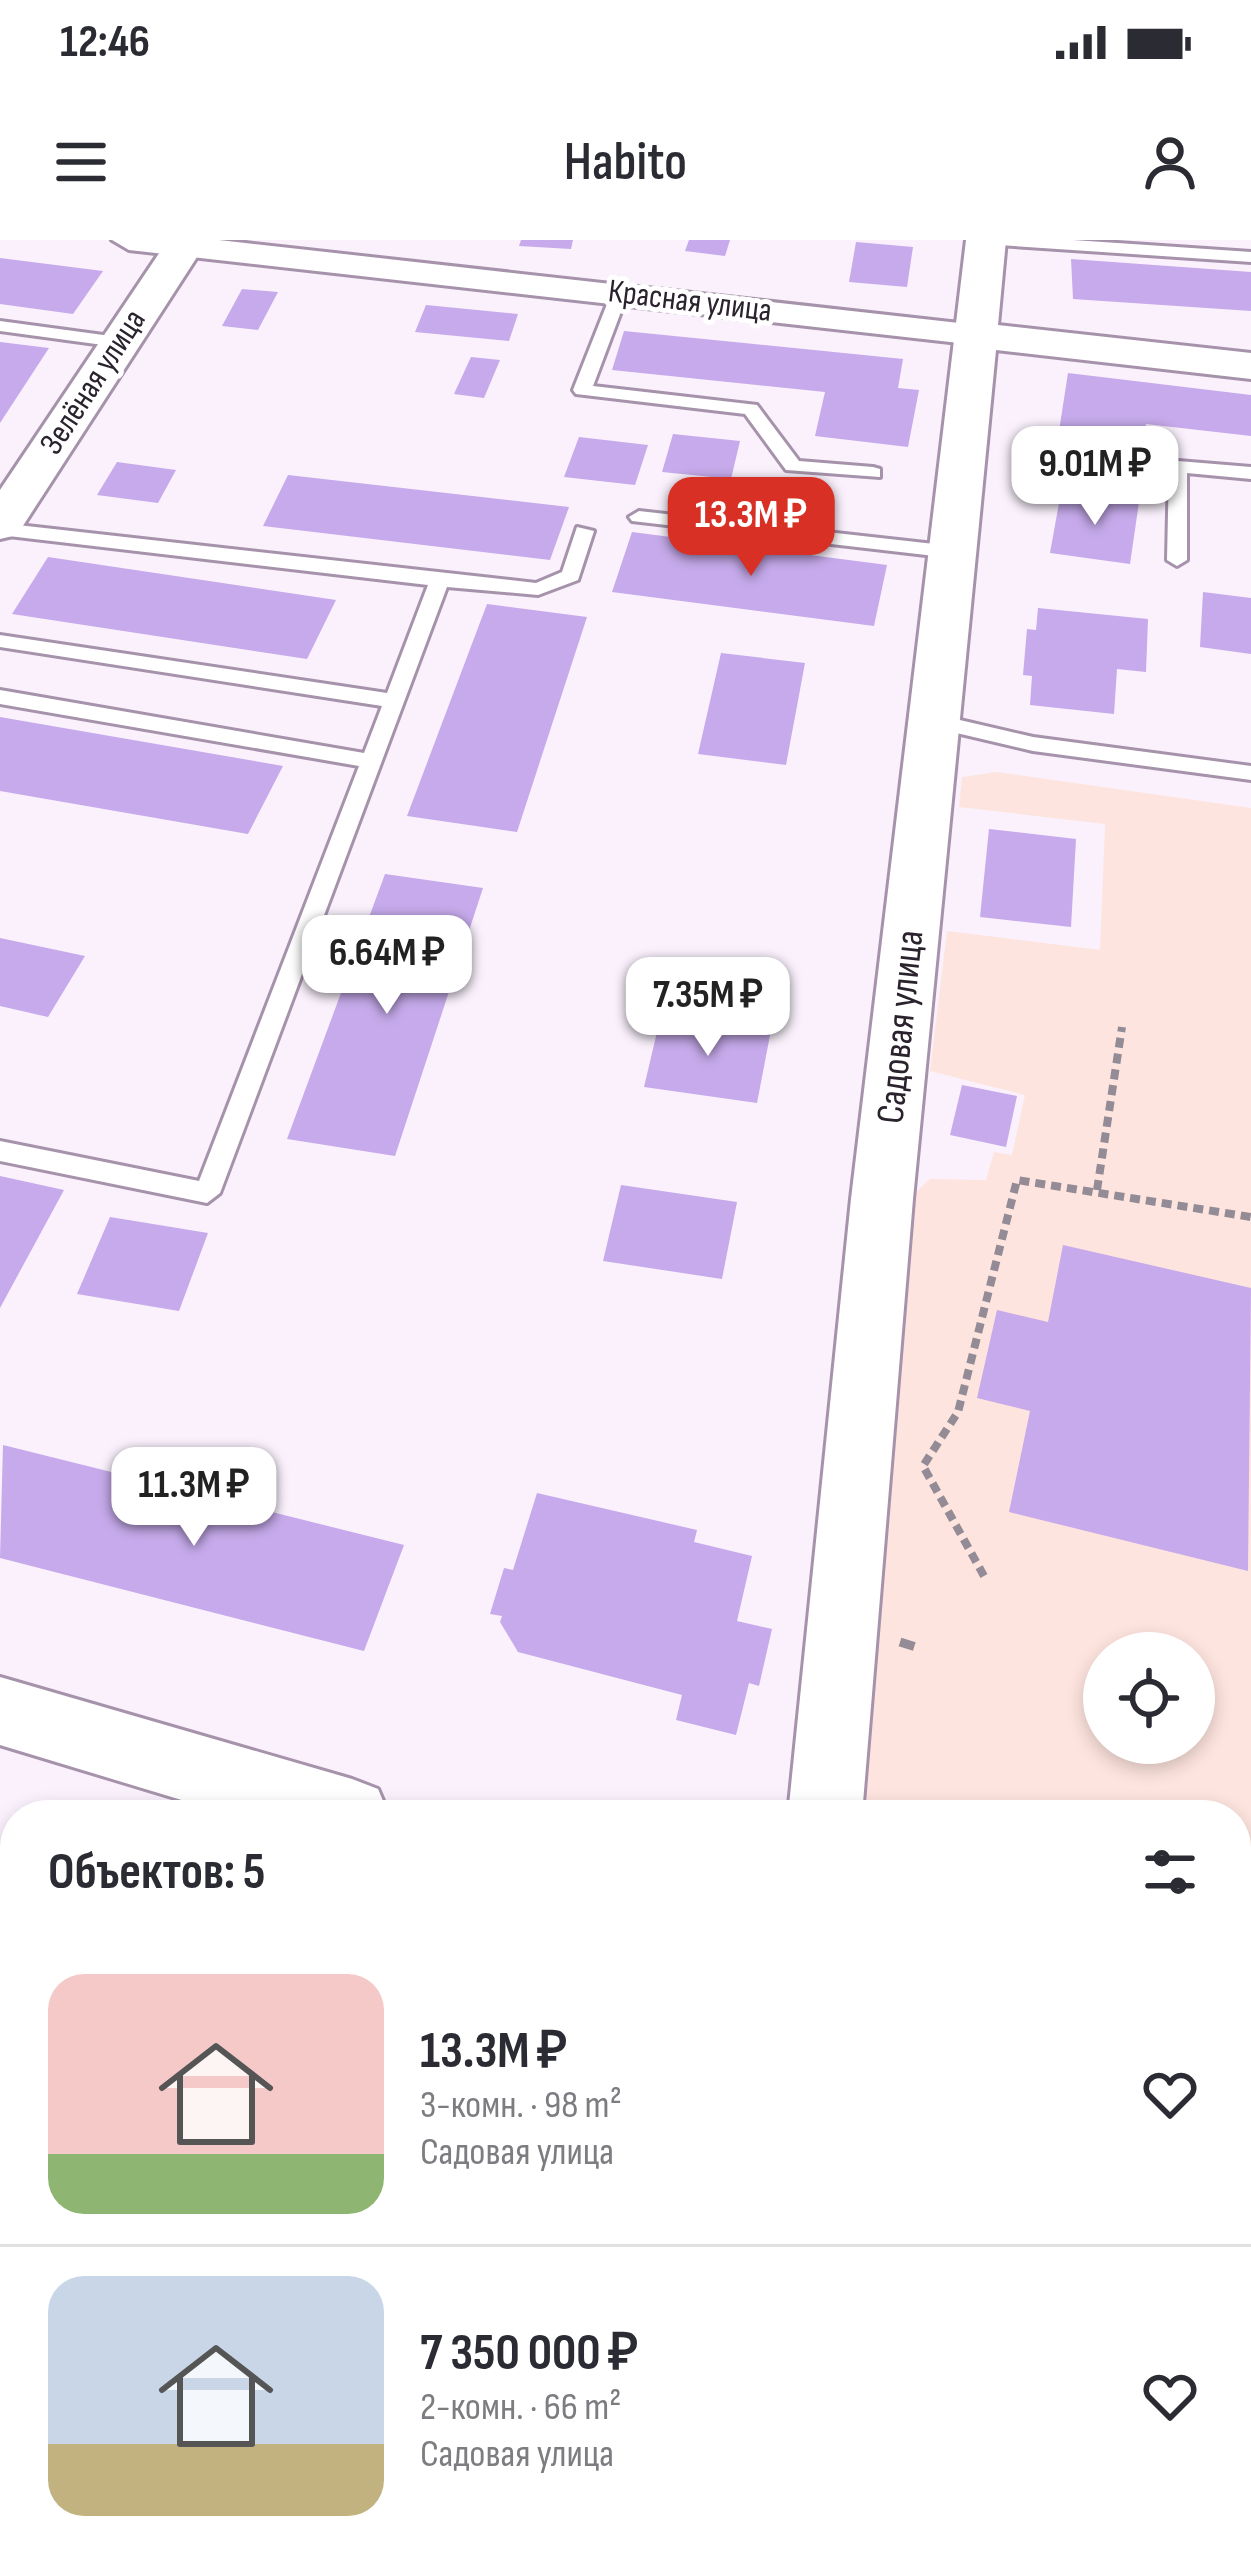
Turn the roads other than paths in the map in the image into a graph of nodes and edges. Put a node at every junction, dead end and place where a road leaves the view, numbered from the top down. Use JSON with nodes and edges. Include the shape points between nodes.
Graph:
{"nodes":[{"id":1,"x":129,"y":240,"type":"edge"},
{"id":2,"x":986,"y":240,"type":"edge"},
{"id":3,"x":1000,"y":240,"type":"edge"},
{"id":4,"x":186,"y":243,"type":"edge"},
{"id":5,"x":1251,"y":257,"type":"edge"},
{"id":6,"x":620,"y":293,"type":"junction"},
{"id":7,"x":0,"y":326,"type":"edge"},
{"id":8,"x":976,"y":335,"type":"junction"},
{"id":9,"x":118,"y":342,"type":"junction"},
{"id":10,"x":1251,"y":366,"type":"edge"},
{"id":11,"x":873,"y":473,"type":"dead end"},
{"id":12,"x":1251,"y":473,"type":"edge"},
{"id":13,"x":639,"y":517,"type":"dead end"},
{"id":14,"x":0,"y":527,"type":"edge"},
{"id":15,"x":584,"y":531,"type":"dead end"},
{"id":16,"x":952,"y":552,"type":"junction"},
{"id":17,"x":1177,"y":560,"type":"dead end"},
{"id":18,"x":440,"y":580,"type":"junction"},
{"id":19,"x":0,"y":641,"type":"edge"},
{"id":20,"x":0,"y":697,"type":"edge"},
{"id":21,"x":392,"y":701,"type":"junction"},
{"id":22,"x":934,"y":721,"type":"junction"},
{"id":23,"x":369,"y":761,"type":"junction"},
{"id":24,"x":1251,"y":773,"type":"edge"},
{"id":25,"x":0,"y":1151,"type":"edge"},
{"id":26,"x":0,"y":1711,"type":"edge"},
{"id":27,"x":301,"y":1800,"type":"edge"},
{"id":28,"x":826,"y":1800,"type":"edge"}],
"edges":[{"from":1,"to":4,"type":"street","name":"Красная улица"},
{"from":2,"to":8,"type":"street","name":"Садовая улица"},
{"from":3,"to":5,"type":"lane"},
{"from":4,"to":6,"type":"street","name":"Красная улица"},
{"from":4,"to":9,"type":"street","name":"Зелёная улица"},
{"from":6,"to":8,"type":"street","name":"Красная улица"},
{"from":6,"to":11,"type":"lane","via":[[582,390],[751,409],[793,466]]},
{"from":7,"to":9,"type":"lane"},
{"from":8,"to":10,"type":"street","name":"Красная улица"},
{"from":8,"to":16,"type":"street","name":"Садовая улица"},
{"from":9,"to":14,"type":"street","name":"Зелёная улица"},
{"from":12,"to":17,"type":"lane","via":[[1178,467]]},
{"from":13,"to":16,"type":"lane"},
{"from":14,"to":18,"type":"lane"},
{"from":15,"to":18,"type":"lane","via":[[571,576],[538,590]]},
{"from":16,"to":22,"type":"street","name":"Садовая улица"},
{"from":18,"to":21,"type":"lane"},
{"from":19,"to":21,"type":"lane"},
{"from":20,"to":23,"type":"lane"},
{"from":21,"to":23,"type":"lane"},
{"from":22,"to":24,"type":"lane","via":[[1033,744]]},
{"from":22,"to":28,"type":"street","name":"Садовая улица"},
{"from":23,"to":25,"type":"lane","via":[[207,1193]]},
{"from":26,"to":27,"type":"street"}]}
